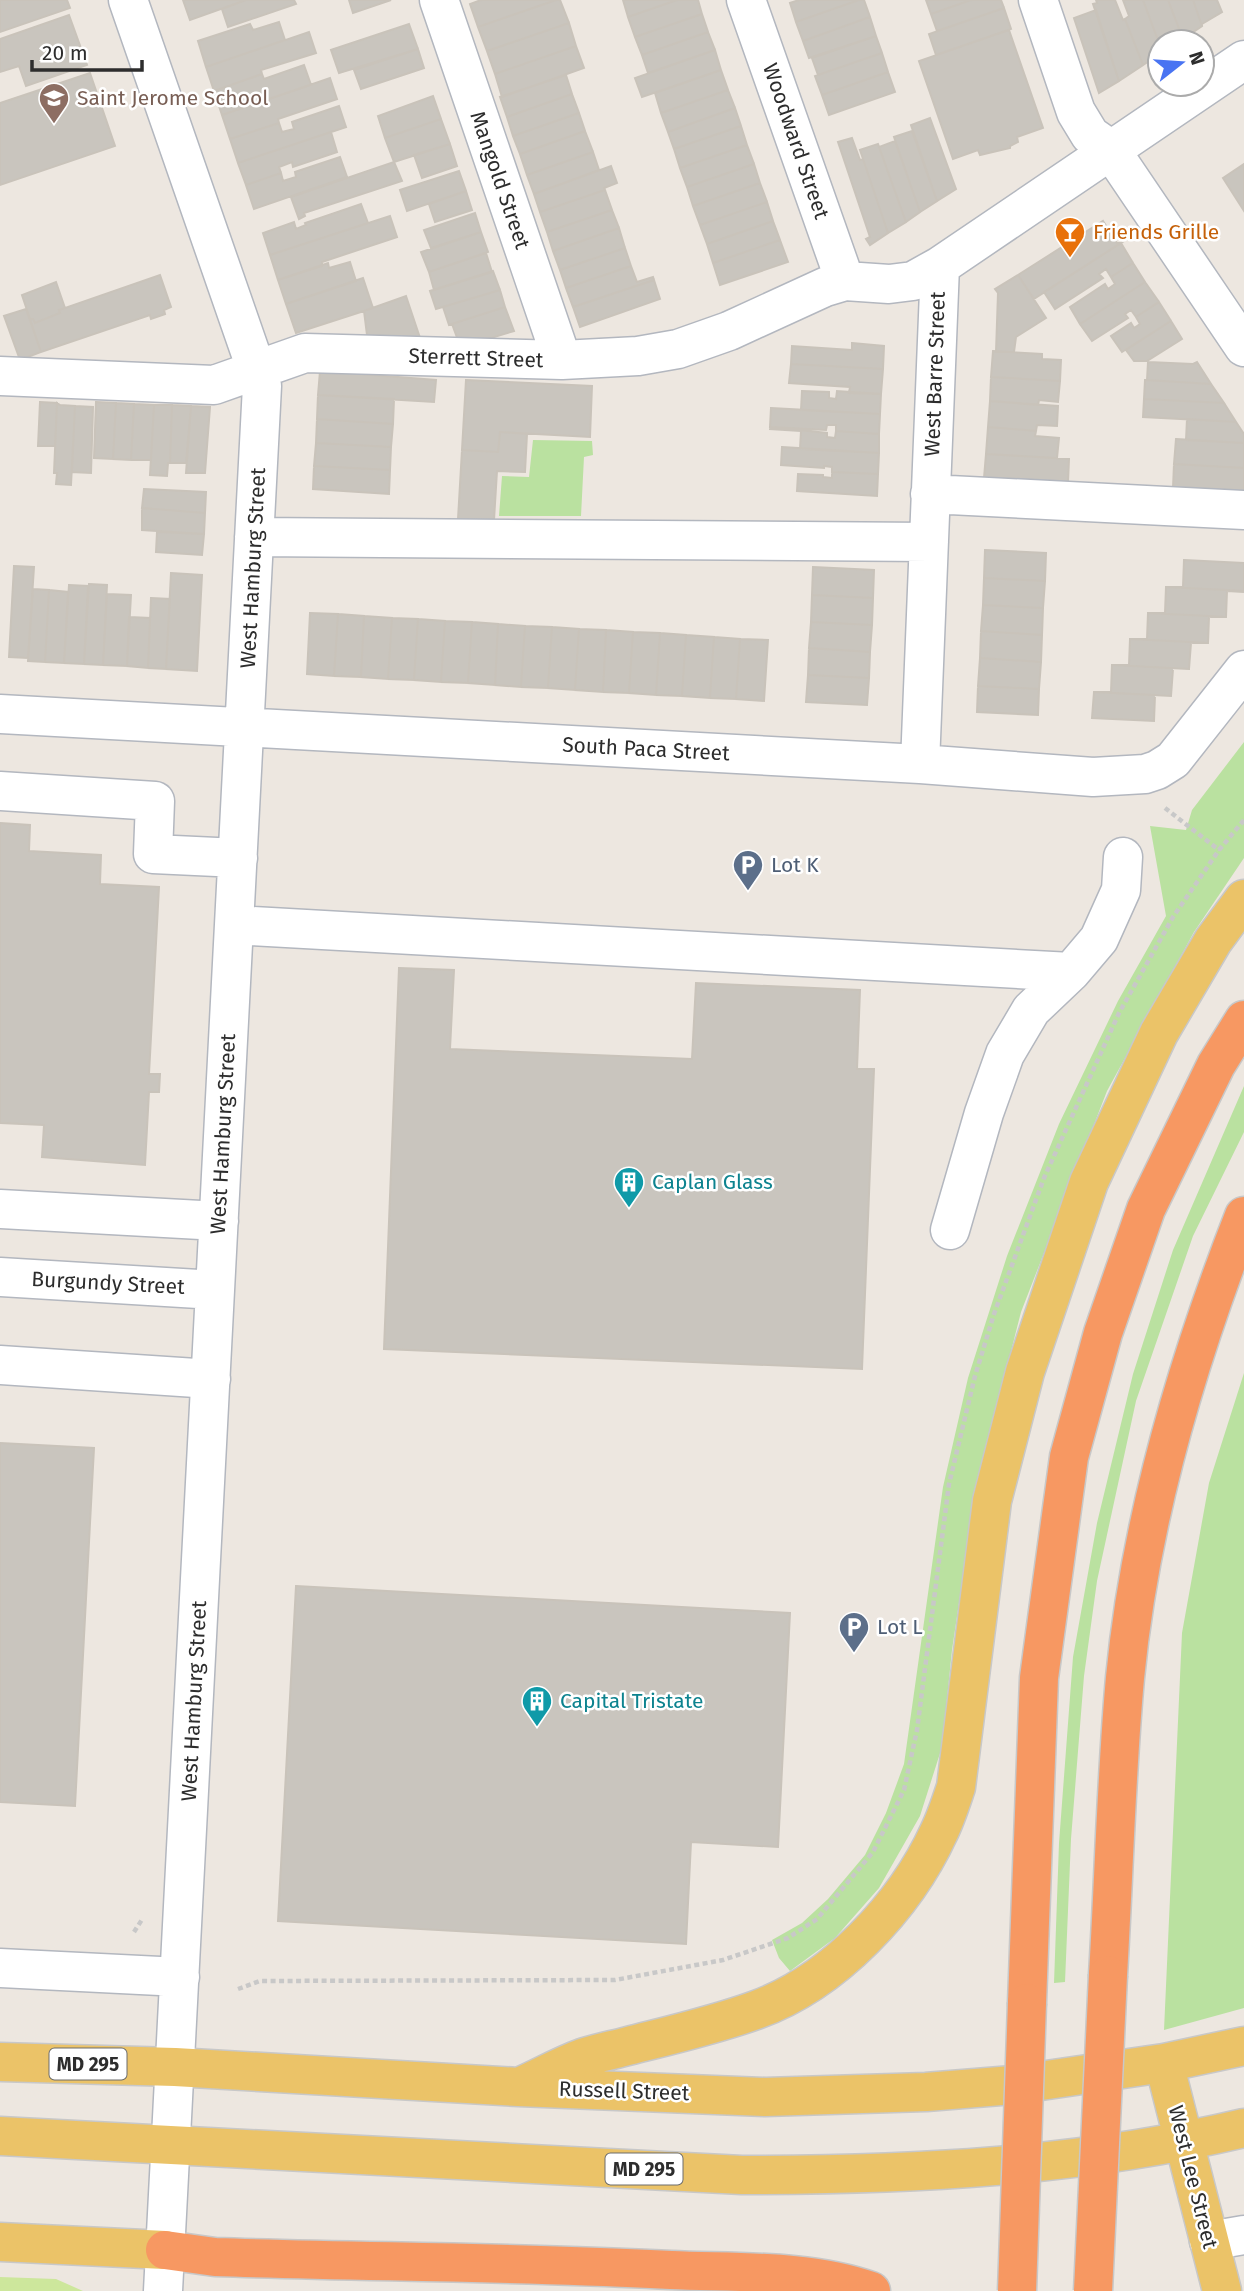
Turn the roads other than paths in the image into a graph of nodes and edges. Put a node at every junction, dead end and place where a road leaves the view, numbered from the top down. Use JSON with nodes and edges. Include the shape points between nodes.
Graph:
{"nodes":[{"id":1,"x":128,"y":0,"type":"edge"},
{"id":2,"x":439,"y":0,"type":"edge"},
{"id":3,"x":746,"y":0,"type":"edge"},
{"id":4,"x":1038,"y":0,"type":"edge"},
{"id":5,"x":1244,"y":60,"type":"edge"},
{"id":6,"x":1110,"y":149,"type":"junction"},
{"id":7,"x":940,"y":267,"type":"junction"},
{"id":8,"x":845,"y":281,"type":"junction"},
{"id":9,"x":1244,"y":347,"type":"edge"},
{"id":10,"x":562,"y":360,"type":"junction"},
{"id":11,"x":256,"y":369,"type":"junction"},
{"id":12,"x":0,"y":376,"type":"edge"},
{"id":13,"x":930,"y":494,"type":"junction"},
{"id":14,"x":1244,"y":510,"type":"edge"},
{"id":15,"x":254,"y":537,"type":"junction"},
{"id":16,"x":929,"y":542,"type":"junction"},
{"id":17,"x":1244,"y":670,"type":"edge"},
{"id":18,"x":0,"y":714,"type":"edge"},
{"id":19,"x":245,"y":727,"type":"junction"},
{"id":20,"x":920,"y":764,"type":"junction"},
{"id":21,"x":0,"y":791,"type":"edge"},
{"id":22,"x":1123,"y":857,"type":"dead end"},
{"id":23,"x":238,"y":858,"type":"junction"},
{"id":24,"x":1244,"y":899,"type":"edge"},
{"id":25,"x":234,"y":925,"type":"junction"},
{"id":26,"x":1071,"y":972,"type":"junction"},
{"id":27,"x":1244,"y":1020,"type":"edge"},
{"id":28,"x":0,"y":1209,"type":"edge"},
{"id":29,"x":1244,"y":1216,"type":"edge"},
{"id":30,"x":219,"y":1222,"type":"junction"},
{"id":31,"x":950,"y":1230,"type":"dead end"},
{"id":32,"x":0,"y":1277,"type":"edge"},
{"id":33,"x":215,"y":1290,"type":"junction"},
{"id":34,"x":0,"y":1365,"type":"edge"},
{"id":35,"x":211,"y":1379,"type":"junction"},
{"id":36,"x":0,"y":1968,"type":"edge"},
{"id":37,"x":180,"y":1977,"type":"junction"},
{"id":38,"x":1244,"y":2046,"type":"edge"},
{"id":39,"x":0,"y":2062,"type":"edge"},
{"id":40,"x":1164,"y":2063,"type":"junction"},
{"id":41,"x":175,"y":2067,"type":"junction"},
{"id":42,"x":519,"y":2087,"type":"junction"},
{"id":43,"x":1244,"y":2128,"type":"edge"},
{"id":44,"x":0,"y":2136,"type":"edge"},
{"id":45,"x":1185,"y":2142,"type":"junction"},
{"id":46,"x":171,"y":2144,"type":"junction"},
{"id":47,"x":1226,"y":2238,"type":"edge"},
{"id":48,"x":0,"y":2242,"type":"edge"},
{"id":49,"x":165,"y":2250,"type":"junction"},
{"id":50,"x":335,"y":2261,"type":"junction"},
{"id":51,"x":163,"y":2291,"type":"edge"},
{"id":52,"x":516,"y":2291,"type":"edge"},
{"id":53,"x":871,"y":2291,"type":"edge"},
{"id":54,"x":1017,"y":2291,"type":"edge"},
{"id":55,"x":1093,"y":2291,"type":"edge"},
{"id":56,"x":1222,"y":2291,"type":"edge"}],
"edges":[{"from":1,"to":11,"type":"street","name":"West Hamburg Street"},
{"from":2,"to":10,"type":"street","name":"Mangold Street"},
{"from":3,"to":8,"type":"street","name":"Woodward Street"},
{"from":4,"to":6,"type":"street","via":[[1076,112],[1090,135]]},
{"from":5,"to":6,"type":"street","name":"West Barre Street"},
{"from":6,"to":7,"type":"street","name":"West Barre Street"},
{"from":6,"to":9,"type":"street"},
{"from":7,"to":8,"type":"street","name":"Sterrett Street","via":[[913,281],[889,285]]},
{"from":7,"to":13,"type":"street","name":"West Barre Street"},
{"from":8,"to":10,"type":"street","name":"Sterrett Street","via":[[678,349]]},
{"from":10,"to":11,"type":"street","name":"Sterrett Street","via":[[305,353]]},
{"from":11,"to":12,"type":"street","name":"Sterrett Street","via":[[214,385]]},
{"from":11,"to":15,"type":"street","name":"West Hamburg Street","via":[[262,386]]},
{"from":13,"to":14,"type":"street"},
{"from":13,"to":16,"type":"street","name":"West Barre Street"},
{"from":15,"to":16,"type":"street"},
{"from":15,"to":19,"type":"street","name":"West Hamburg Street"},
{"from":16,"to":20,"type":"street","name":"West Barre Street"},
{"from":17,"to":20,"type":"street","name":"South Paca Street","via":[[1173,761],[1145,774],[1093,778]]},
{"from":18,"to":19,"type":"street","name":"South Paca Street"},
{"from":19,"to":20,"type":"street","name":"South Paca Street"},
{"from":19,"to":23,"type":"street","name":"West Hamburg Street"},
{"from":21,"to":23,"type":"street","via":[[155,802],[153,854]]},
{"from":22,"to":26,"type":"street","via":[[1121,890],[1099,939]]},
{"from":23,"to":25,"type":"street","name":"West Hamburg Street"},
{"from":24,"to":42,"type":"main road","via":[[1213,941],[1159,1033],[1089,1182],[1025,1372],[992,1501],[956,1787],[940,1831],[919,1868],[868,1934],[790,1995],[709,2025],[582,2058]]},
{"from":25,"to":26,"type":"street"},
{"from":25,"to":30,"type":"street","name":"West Hamburg Street"},
{"from":26,"to":31,"type":"street","via":[[1031,1010],[1005,1054]]},
{"from":27,"to":54,"type":"highway","bridge":true,"via":[[1216,1065],[1146,1209],[1103,1334],[1069,1457],[1039,1678]]},
{"from":28,"to":30,"type":"street"},
{"from":29,"to":55,"type":"highway","bridge":true,"via":[[1163,1464],[1142,1563],[1126,1677]]},
{"from":30,"to":33,"type":"street","name":"West Hamburg Street"},
{"from":32,"to":33,"type":"street","name":"Burgundy Street"},
{"from":33,"to":35,"type":"street","name":"West Hamburg Street"},
{"from":34,"to":35,"type":"street"},
{"from":35,"to":37,"type":"street","name":"West Hamburg Street"},
{"from":36,"to":37,"type":"street"},
{"from":37,"to":41,"type":"street","name":"West Hamburg Street"},
{"from":38,"to":40,"type":"main road","name":"Russell Street","number":"MD 295"},
{"from":39,"to":41,"type":"main road","name":"Russell Street","number":"MD 295"},
{"from":40,"to":42,"type":"main road","name":"Russell Street","number":"MD 295","via":[[1013,2085],[844,2096]]},
{"from":40,"to":45,"type":"main road","name":"West Lee Street"},
{"from":41,"to":42,"type":"main road","name":"Russell Street","number":"MD 295"},
{"from":41,"to":46,"type":"street","name":"West Hamburg Street"},
{"from":43,"to":45,"type":"main road","number":"MD 295"},
{"from":44,"to":46,"type":"main road","number":"MD 295"},
{"from":45,"to":46,"type":"main road","number":"MD 295","via":[[1025,2164],[806,2175]]},
{"from":45,"to":47,"type":"main road","name":"West Lee Street"},
{"from":46,"to":49,"type":"street","name":"West Hamburg Street"},
{"from":47,"to":56,"type":"main road","name":"West Lee Street"},
{"from":48,"to":49,"type":"main road"},
{"from":49,"to":50,"type":"highway"},
{"from":49,"to":51,"type":"street","name":"West Hamburg Street"},
{"from":50,"to":52,"type":"highway"},
{"from":50,"to":53,"type":"highway","via":[[798,2276]]}]}
